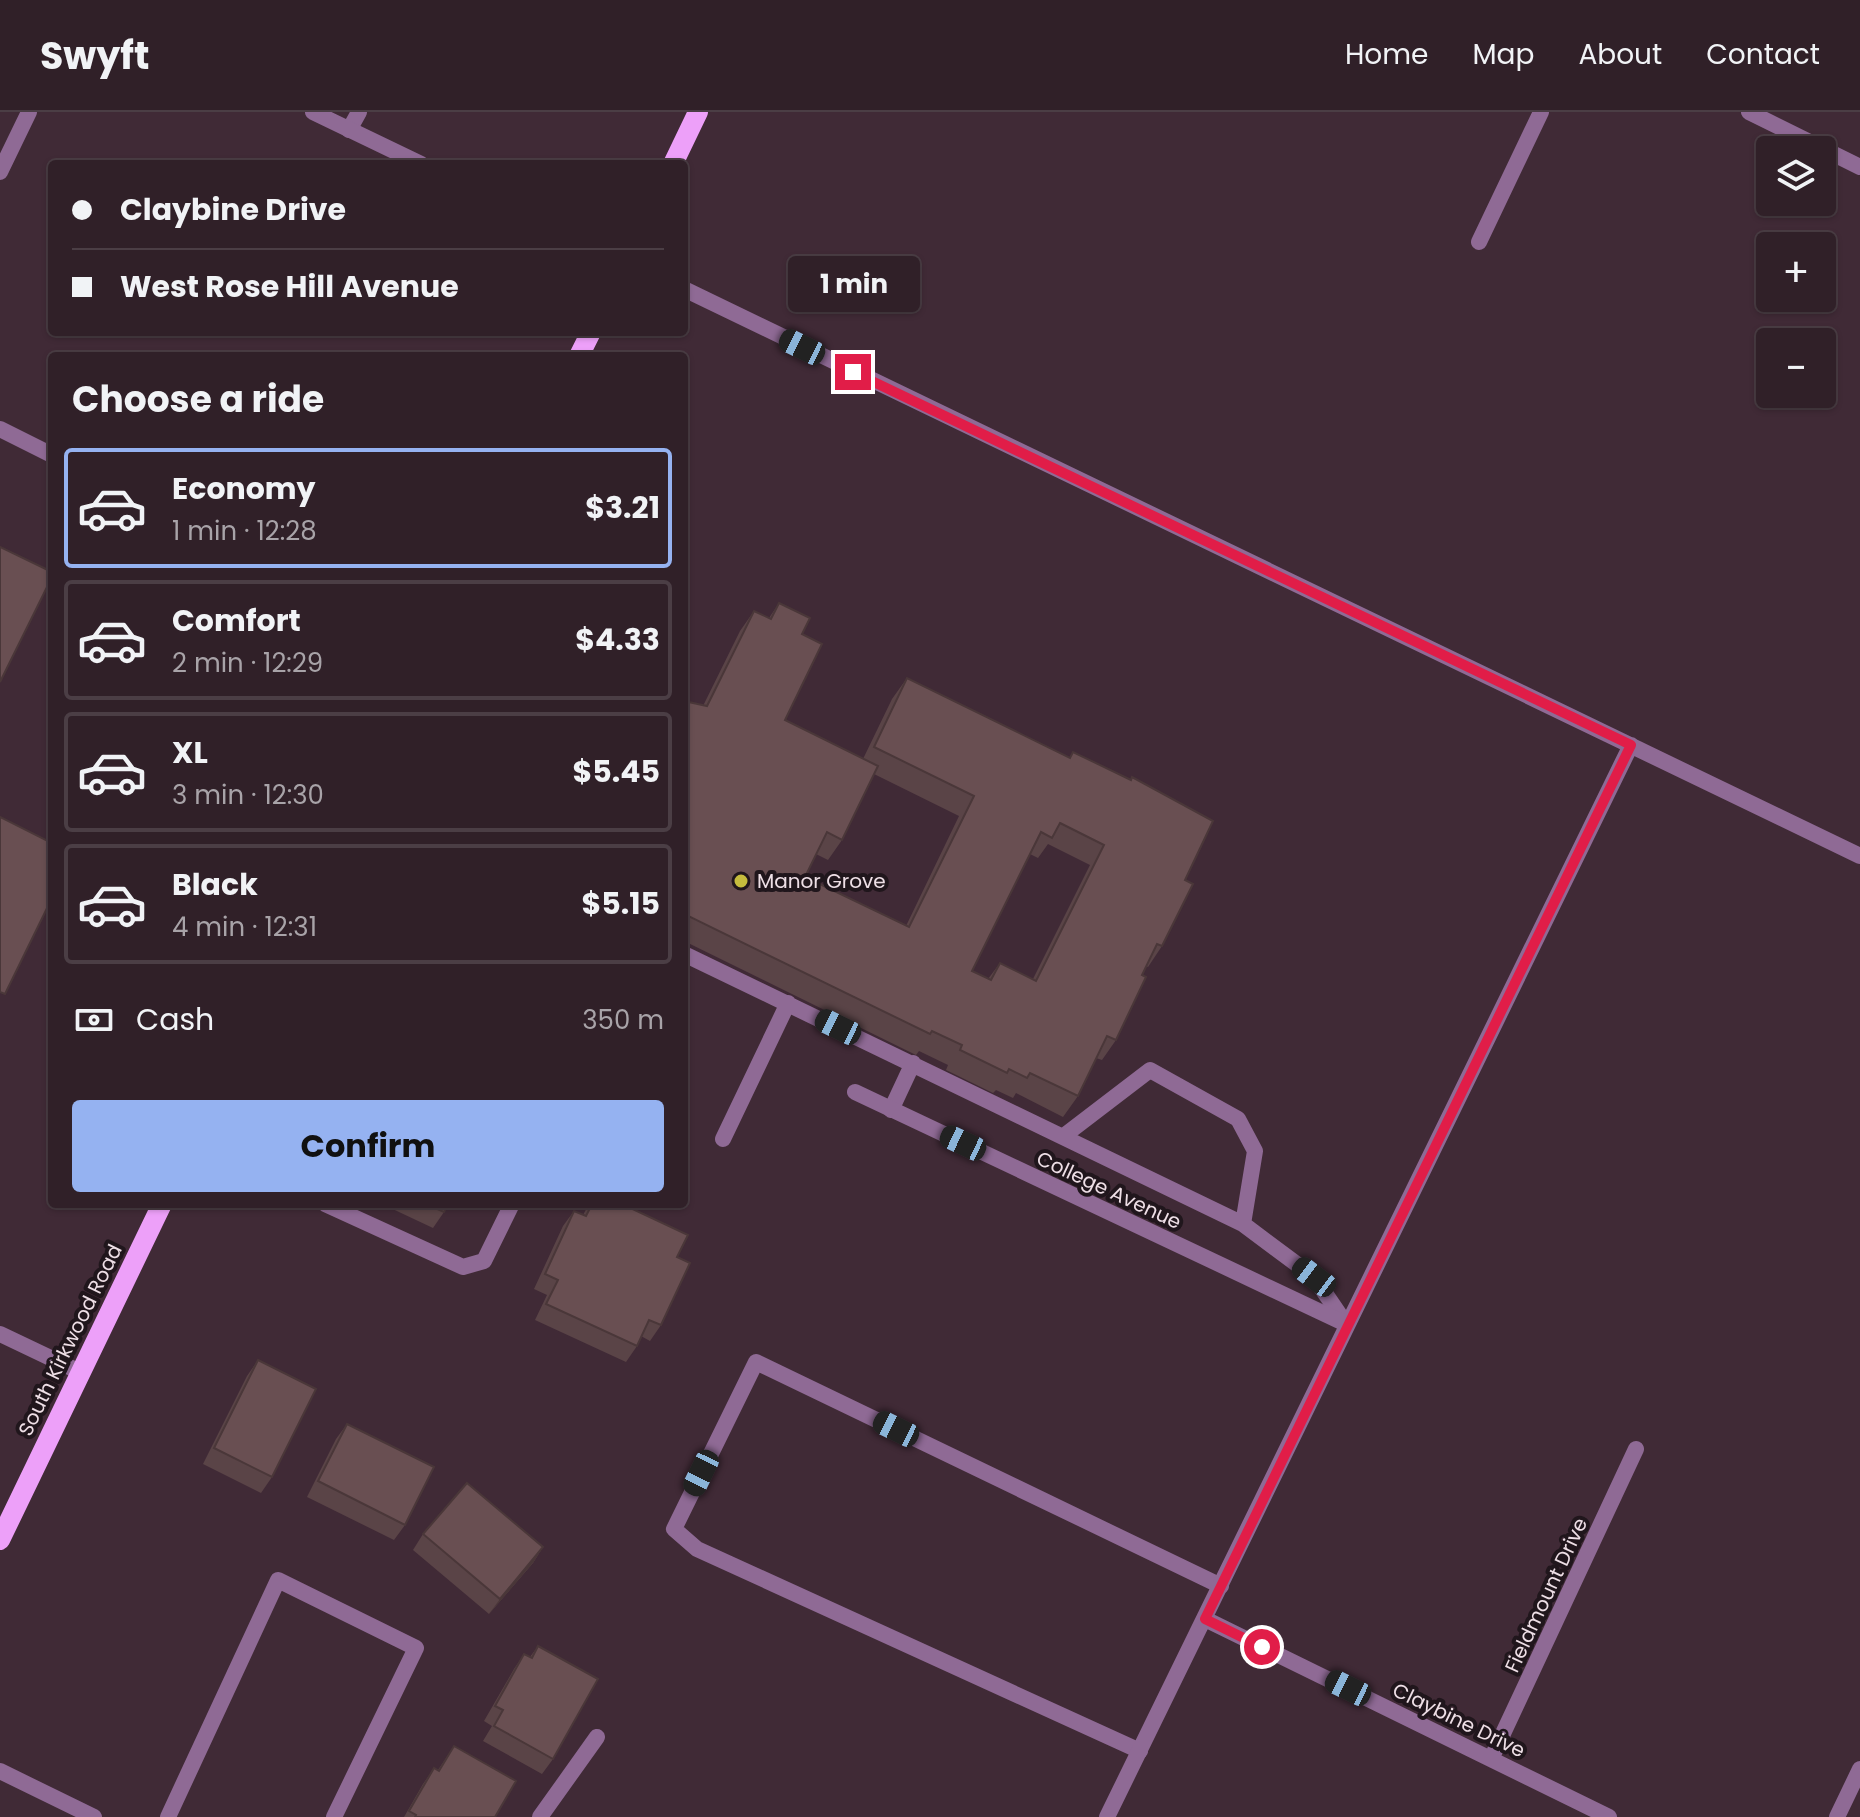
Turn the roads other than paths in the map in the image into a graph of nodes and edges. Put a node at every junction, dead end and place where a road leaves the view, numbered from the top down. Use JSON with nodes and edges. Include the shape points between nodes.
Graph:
{"nodes":[{"id":1,"x":29,"y":112,"type":"edge"},
{"id":2,"x":313,"y":112,"type":"edge"},
{"id":3,"x":359,"y":112,"type":"edge"},
{"id":4,"x":698,"y":112,"type":"edge"},
{"id":5,"x":1541,"y":112,"type":"edge"},
{"id":6,"x":1749,"y":112,"type":"edge"},
{"id":7,"x":349,"y":130,"type":"junction"},
{"id":8,"x":413,"y":160,"type":"edge"},
{"id":9,"x":675,"y":160,"type":"edge"},
{"id":10,"x":1860,"y":167,"type":"edge"},
{"id":11,"x":0,"y":172,"type":"edge"},
{"id":12,"x":1479,"y":242,"type":"dead end"},
{"id":13,"x":688,"y":291,"type":"edge"},
{"id":14,"x":0,"y":429,"type":"edge"},
{"id":15,"x":48,"y":453,"type":"edge"},
{"id":16,"x":1631,"y":745,"type":"junction"},
{"id":17,"x":1860,"y":856,"type":"edge"},
{"id":18,"x":688,"y":956,"type":"edge"},
{"id":19,"x":788,"y":1003,"type":"junction"},
{"id":20,"x":913,"y":1063,"type":"junction"},
{"id":21,"x":855,"y":1092,"type":"dead end"},
{"id":22,"x":891,"y":1110,"type":"junction"},
{"id":23,"x":1065,"y":1135,"type":"junction"},
{"id":24,"x":723,"y":1139,"type":"dead end"},
{"id":25,"x":160,"y":1208,"type":"edge"},
{"id":26,"x":334,"y":1208,"type":"edge"},
{"id":27,"x":510,"y":1208,"type":"edge"},
{"id":28,"x":1243,"y":1224,"type":"junction"},
{"id":29,"x":1346,"y":1324,"type":"junction"},
{"id":30,"x":0,"y":1334,"type":"edge"},
{"id":31,"x":82,"y":1373,"type":"junction"},
{"id":32,"x":1636,"y":1449,"type":"dead end"},
{"id":33,"x":0,"y":1540,"type":"edge"},
{"id":34,"x":1221,"y":1586,"type":"junction"},
{"id":35,"x":1205,"y":1619,"type":"junction"},
{"id":36,"x":597,"y":1737,"type":"dead end"},
{"id":37,"x":1140,"y":1751,"type":"junction"},
{"id":38,"x":1492,"y":1757,"type":"junction"},
{"id":39,"x":1860,"y":1769,"type":"edge"},
{"id":40,"x":0,"y":1771,"type":"edge"},
{"id":41,"x":94,"y":1817,"type":"edge"},
{"id":42,"x":168,"y":1817,"type":"edge"},
{"id":43,"x":334,"y":1817,"type":"edge"},
{"id":44,"x":540,"y":1817,"type":"edge"},
{"id":45,"x":1107,"y":1817,"type":"edge"},
{"id":46,"x":1609,"y":1817,"type":"edge"},
{"id":47,"x":1837,"y":1817,"type":"edge"}],
"edges":[{"from":1,"to":11,"type":"street"},
{"from":2,"to":7,"type":"street"},
{"from":3,"to":7,"type":"street"},
{"from":4,"to":9,"type":"main road"},
{"from":5,"to":12,"type":"street"},
{"from":6,"to":10,"type":"street"},
{"from":7,"to":8,"type":"street"},
{"from":13,"to":16,"type":"street"},
{"from":14,"to":15,"type":"street"},
{"from":16,"to":17,"type":"street"},
{"from":16,"to":29,"type":"street"},
{"from":18,"to":19,"type":"street"},
{"from":19,"to":20,"type":"street"},
{"from":19,"to":24,"type":"street"},
{"from":20,"to":22,"type":"street"},
{"from":20,"to":23,"type":"street"},
{"from":21,"to":22,"type":"street","name":"College Avenue"},
{"from":22,"to":29,"type":"street","name":"College Avenue"},
{"from":23,"to":28,"type":"street"},
{"from":23,"to":28,"type":"street","via":[[1150,1070],[1238,1119],[1255,1151]]},
{"from":25,"to":31,"type":"main road","name":"South Kirkwood Road"},
{"from":26,"to":27,"type":"street","via":[[463,1267],[484,1261]]},
{"from":28,"to":29,"type":"street","via":[[1314,1277]]},
{"from":29,"to":34,"type":"street"},
{"from":30,"to":31,"type":"street"},
{"from":31,"to":33,"type":"main road","name":"South Kirkwood Road"},
{"from":32,"to":38,"type":"street","name":"Fieldmount Drive"},
{"from":34,"to":35,"type":"street"},
{"from":34,"to":37,"type":"street","via":[[756,1362],[674,1529],[697,1549]]},
{"from":35,"to":37,"type":"street"},
{"from":35,"to":38,"type":"street","name":"Claybine Drive"},
{"from":36,"to":44,"type":"street"},
{"from":37,"to":45,"type":"street"},
{"from":38,"to":46,"type":"street","name":"Claybine Drive"},
{"from":39,"to":47,"type":"street"},
{"from":40,"to":41,"type":"street"},
{"from":42,"to":43,"type":"street","via":[[278,1580],[416,1648]]}]}
